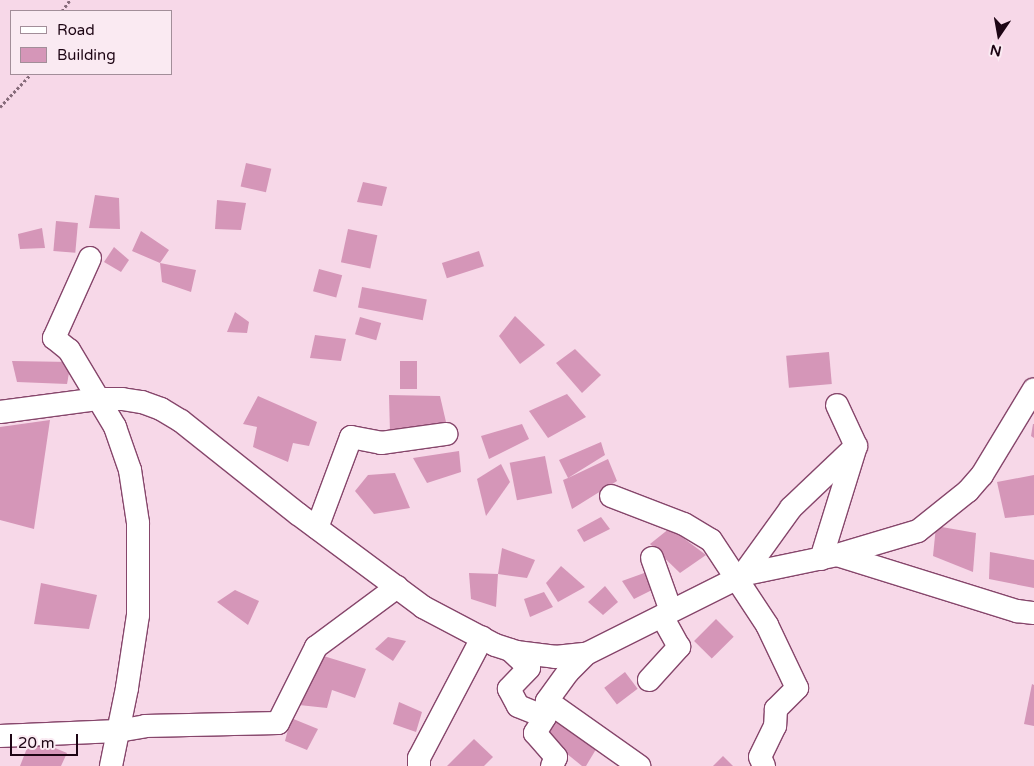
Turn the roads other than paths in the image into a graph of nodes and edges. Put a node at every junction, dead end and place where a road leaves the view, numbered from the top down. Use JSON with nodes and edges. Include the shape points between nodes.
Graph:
{"nodes":[{"id":1,"x":90,"y":258,"type":"dead end"},
{"id":2,"x":1034,"y":389,"type":"edge"},
{"id":3,"x":97,"y":399,"type":"junction"},
{"id":4,"x":837,"y":405,"type":"dead end"},
{"id":5,"x":0,"y":412,"type":"edge"},
{"id":6,"x":446,"y":434,"type":"dead end"},
{"id":7,"x":856,"y":446,"type":"junction"},
{"id":8,"x":611,"y":496,"type":"dead end"},
{"id":9,"x":317,"y":528,"type":"junction"},
{"id":10,"x":829,"y":557,"type":"junction"},
{"id":11,"x":652,"y":558,"type":"dead end"},
{"id":12,"x":739,"y":578,"type":"junction"},
{"id":13,"x":397,"y":587,"type":"junction"},
{"id":14,"x":1034,"y":613,"type":"edge"},
{"id":15,"x":667,"y":614,"type":"junction"},
{"id":16,"x":482,"y":638,"type":"junction"},
{"id":17,"x":510,"y":650,"type":"junction"},
{"id":18,"x":586,"y":654,"type":"junction"},
{"id":19,"x":649,"y":680,"type":"dead end"},
{"id":20,"x":546,"y":709,"type":"junction"},
{"id":21,"x":118,"y":731,"type":"junction"},
{"id":22,"x":0,"y":736,"type":"edge"},
{"id":23,"x":111,"y":766,"type":"edge"},
{"id":24,"x":419,"y":766,"type":"edge"},
{"id":25,"x":552,"y":766,"type":"edge"},
{"id":26,"x":638,"y":766,"type":"edge"},
{"id":27,"x":764,"y":766,"type":"edge"}],
"edges":[{"from":1,"to":3,"type":"street","via":[[54,338],[69,350]]},
{"from":2,"to":10,"type":"street","via":[[982,475],[968,491],[918,531]]},
{"from":3,"to":5,"type":"street"},
{"from":3,"to":9,"type":"street","via":[[135,401],[162,409],[182,421]]},
{"from":3,"to":21,"type":"street","via":[[115,426],[130,470],[138,523],[138,615]]},
{"from":4,"to":7,"type":"street"},
{"from":6,"to":9,"type":"street","via":[[381,444],[351,437]]},
{"from":7,"to":10,"type":"street"},
{"from":7,"to":12,"type":"street","via":[[791,508]]},
{"from":8,"to":12,"type":"street","via":[[684,524],[711,540]]},
{"from":9,"to":13,"type":"street"},
{"from":10,"to":12,"type":"street","via":[[753,571]]},
{"from":10,"to":14,"type":"street","via":[[1016,611]]},
{"from":11,"to":15,"type":"street"},
{"from":12,"to":15,"type":"street"},
{"from":12,"to":27,"type":"street","via":[[767,624],[797,688],[776,710],[776,726],[760,757]]},
{"from":13,"to":16,"type":"street","via":[[423,606]]},
{"from":13,"to":21,"type":"street","via":[[316,647],[278,723],[145,726]]},
{"from":15,"to":18,"type":"street"},
{"from":15,"to":19,"type":"street","via":[[679,647]]},
{"from":16,"to":17,"type":"street"},
{"from":16,"to":24,"type":"street","via":[[419,758]]},
{"from":17,"to":18,"type":"street","via":[[555,657]]},
{"from":17,"to":20,"type":"street","via":[[529,668],[509,689],[513,698],[518,706]]},
{"from":18,"to":20,"type":"street","via":[[568,672]]},
{"from":20,"to":25,"type":"street","via":[[536,733],[556,757]]},
{"from":20,"to":26,"type":"street"},
{"from":21,"to":22,"type":"street"},
{"from":21,"to":23,"type":"street"}]}
